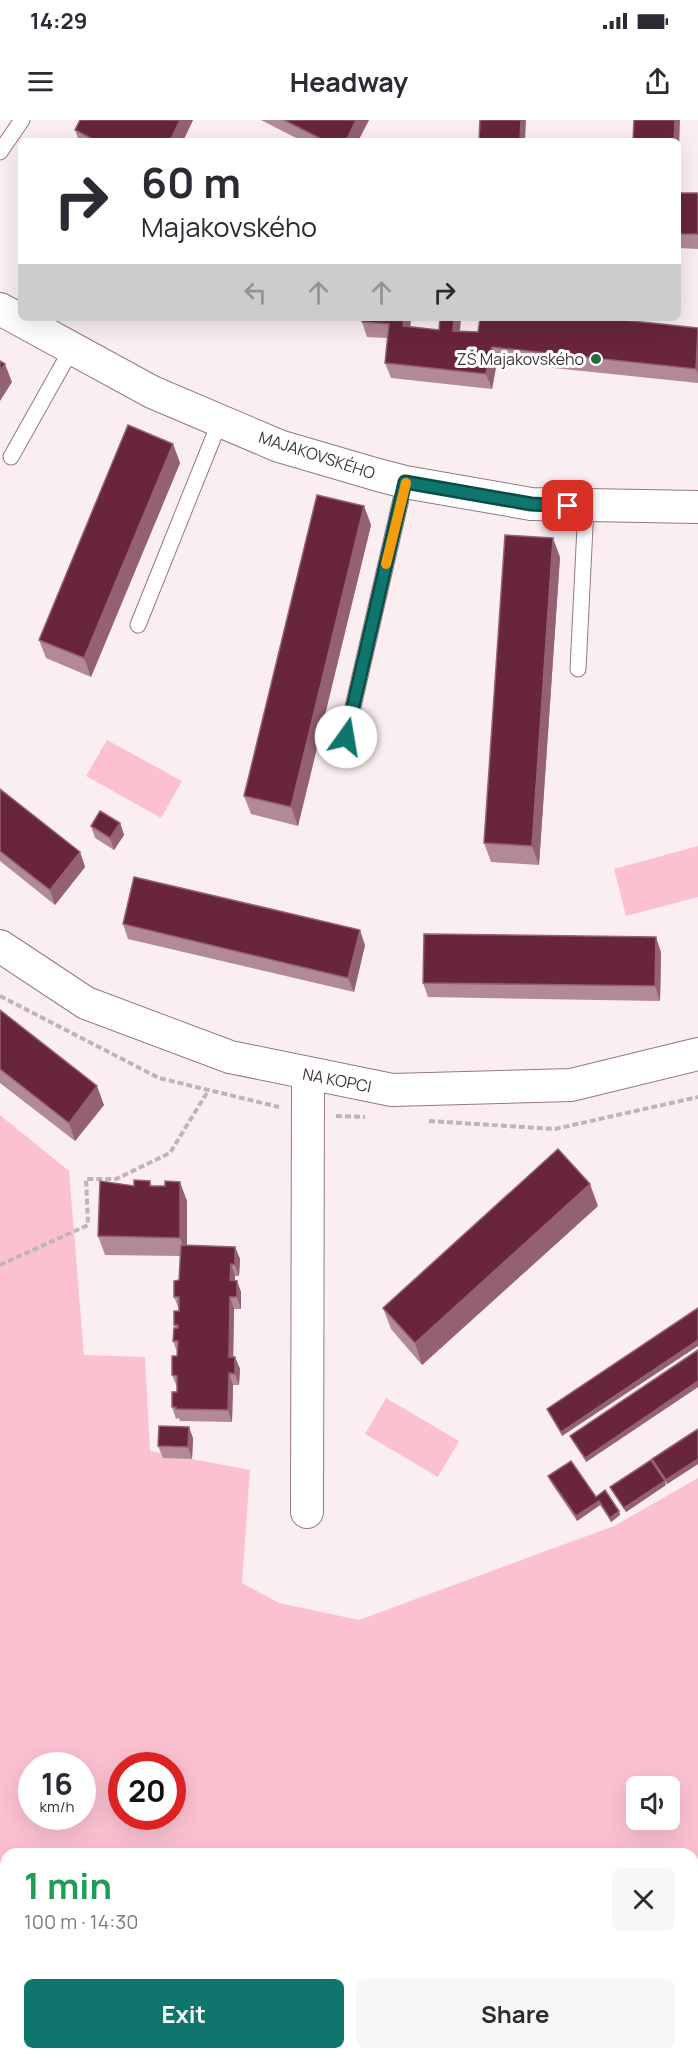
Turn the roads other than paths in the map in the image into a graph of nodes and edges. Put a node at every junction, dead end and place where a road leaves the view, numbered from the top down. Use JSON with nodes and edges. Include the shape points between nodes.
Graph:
{"nodes":[{"id":1,"x":22,"y":120,"type":"edge"},
{"id":2,"x":0,"y":152,"type":"edge"},
{"id":3,"x":0,"y":309,"type":"edge"},
{"id":4,"x":18,"y":319,"type":"edge"},
{"id":5,"x":21,"y":321,"type":"edge"},
{"id":6,"x":71,"y":350,"type":"junction"},
{"id":7,"x":220,"y":421,"type":"junction"},
{"id":8,"x":11,"y":456,"type":"dead end"},
{"id":9,"x":405,"y":482,"type":"junction"},
{"id":10,"x":586,"y":506,"type":"junction"},
{"id":11,"x":698,"y":507,"type":"edge"},
{"id":12,"x":138,"y":625,"type":"dead end"},
{"id":13,"x":578,"y":669,"type":"dead end"},
{"id":14,"x":346,"y":737,"type":"dead end"},
{"id":15,"x":0,"y":946,"type":"edge"},
{"id":16,"x":698,"y":1054,"type":"edge"},
{"id":17,"x":308,"y":1075,"type":"junction"},
{"id":18,"x":307,"y":1512,"type":"dead end"}],
"edges":[{"from":1,"to":2,"type":"lane"},
{"from":3,"to":4,"type":"street","name":"MAJAKOVSKÉHO"},
{"from":5,"to":6,"type":"street","name":"MAJAKOVSKÉHO"},
{"from":6,"to":7,"type":"street","name":"MAJAKOVSKÉHO","via":[[152,392]]},
{"from":6,"to":8,"type":"lane"},
{"from":7,"to":9,"type":"street","name":"MAJAKOVSKÉHO","via":[[279,446]]},
{"from":7,"to":12,"type":"lane"},
{"from":9,"to":10,"type":"street","name":"MAJAKOVSKÉHO","via":[[531,504]]},
{"from":9,"to":14,"type":"lane"},
{"from":10,"to":11,"type":"street","name":"MAJAKOVSKÉHO"},
{"from":10,"to":13,"type":"lane"},
{"from":15,"to":17,"type":"street","name":"NA KOPCI","via":[[86,1003],[230,1057]]},
{"from":16,"to":17,"type":"street","name":"NA KOPCI","via":[[571,1085],[392,1090]]},
{"from":17,"to":18,"type":"street"}]}
